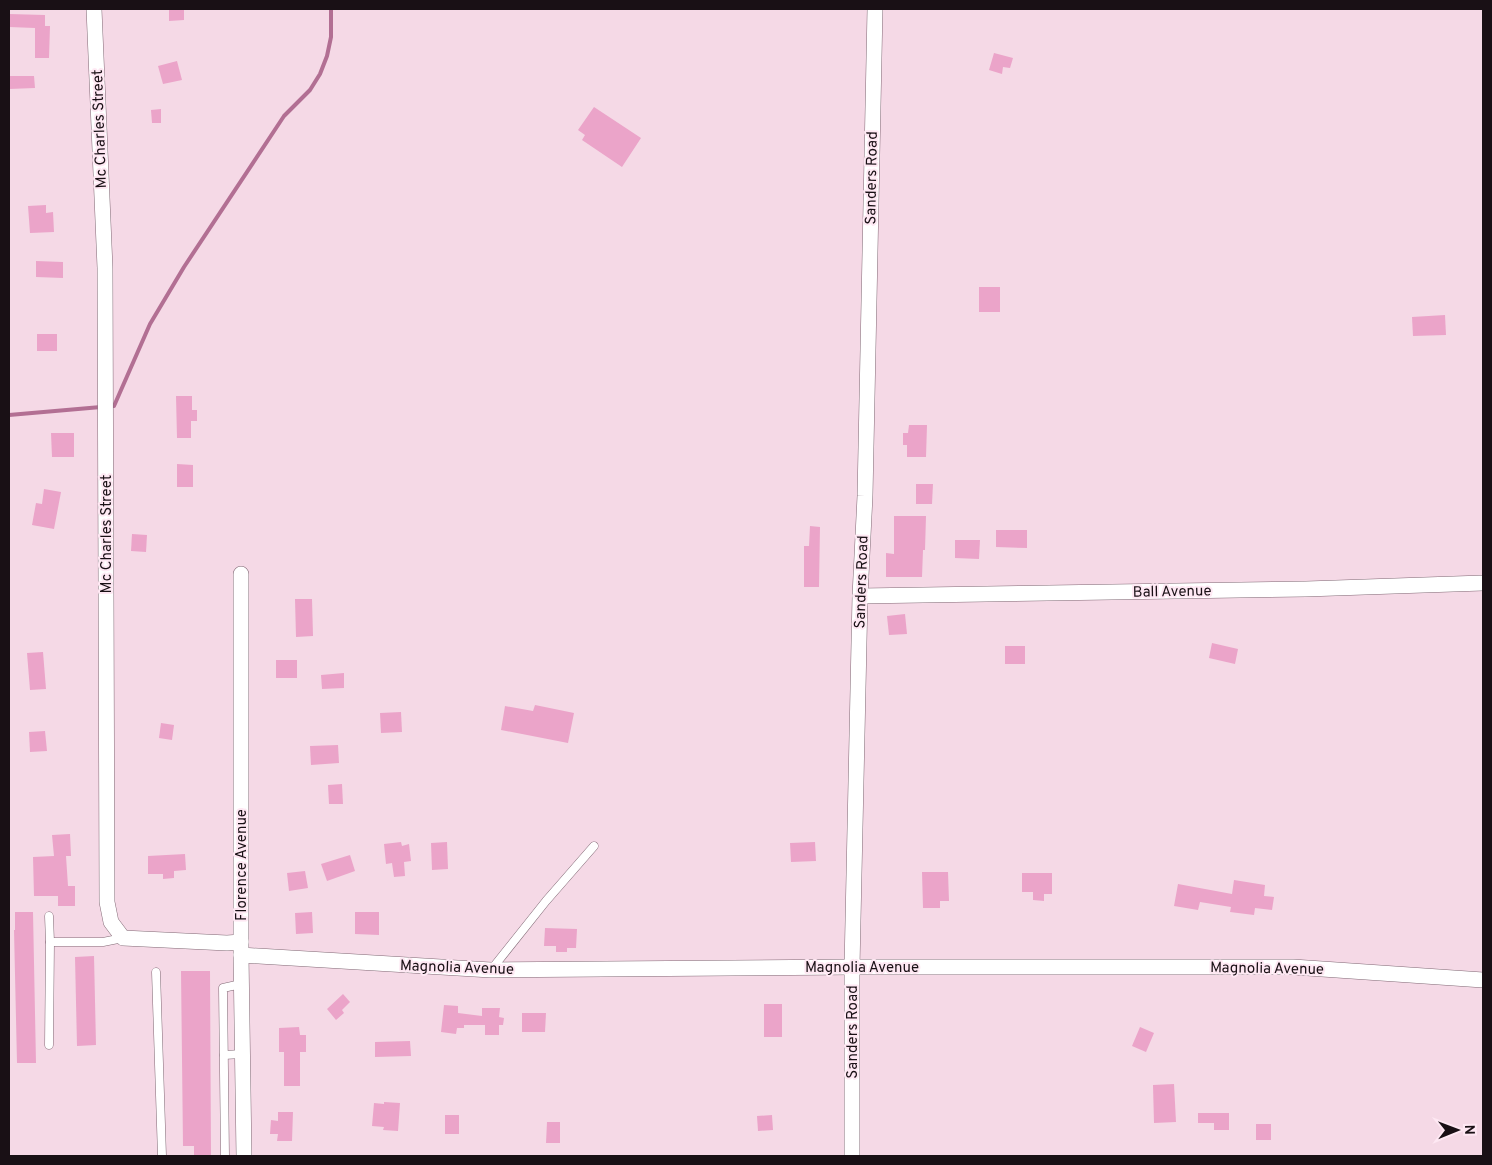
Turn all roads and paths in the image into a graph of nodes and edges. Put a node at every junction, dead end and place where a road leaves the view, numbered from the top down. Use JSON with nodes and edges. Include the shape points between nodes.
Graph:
{"nodes":[{"id":1,"x":94,"y":9,"type":"edge"},
{"id":2,"x":875,"y":9,"type":"edge"},
{"id":3,"x":241,"y":574,"type":"dead end"},
{"id":4,"x":1483,"y":583,"type":"edge"},
{"id":5,"x":860,"y":596,"type":"junction"},
{"id":6,"x":594,"y":846,"type":"dead end"},
{"id":7,"x":49,"y":916,"type":"dead end"},
{"id":8,"x":123,"y":938,"type":"junction"},
{"id":9,"x":50,"y":942,"type":"junction"},
{"id":10,"x":241,"y":949,"type":"junction"},
{"id":11,"x":852,"y":967,"type":"junction"},
{"id":12,"x":491,"y":970,"type":"junction"},
{"id":13,"x":156,"y":972,"type":"dead end"},
{"id":14,"x":1483,"y":980,"type":"edge"},
{"id":15,"x":241,"y":984,"type":"junction"},
{"id":16,"x":50,"y":1045,"type":"dead end"},
{"id":17,"x":242,"y":1054,"type":"junction"},
{"id":18,"x":224,"y":1055,"type":"junction"},
{"id":19,"x":225,"y":1127,"type":"junction"},
{"id":20,"x":244,"y":1127,"type":"junction"},
{"id":21,"x":162,"y":1156,"type":"edge"},
{"id":22,"x":225,"y":1156,"type":"edge"},
{"id":23,"x":244,"y":1156,"type":"edge"},
{"id":24,"x":852,"y":1156,"type":"edge"}],
"edges":[{"from":1,"to":8,"type":"street","name":"Mc Charles Street","via":[[105,268],[107,902],[111,922]]},
{"from":2,"to":5,"type":"street","name":"Sanders Road"},
{"from":3,"to":10,"type":"street","name":"Florence Avenue"},
{"from":4,"to":5,"type":"street","name":"Ball Avenue"},
{"from":5,"to":11,"type":"street","name":"Sanders Road"},
{"from":6,"to":12,"type":"lane"},
{"from":7,"to":9,"type":"lane"},
{"from":8,"to":9,"type":"lane","via":[[103,942]]},
{"from":8,"to":10,"type":"street"},
{"from":9,"to":16,"type":"lane"},
{"from":10,"to":12,"type":"street","name":"Magnolia Avenue"},
{"from":10,"to":15,"type":"street","name":"Florence Avenue"},
{"from":11,"to":12,"type":"street","name":"Magnolia Avenue"},
{"from":11,"to":14,"type":"street","name":"Magnolia Avenue","via":[[1293,967]]},
{"from":11,"to":24,"type":"street","name":"Sanders Road"},
{"from":13,"to":21,"type":"lane"},
{"from":15,"to":17,"type":"street","name":"Florence Avenue"},
{"from":15,"to":18,"type":"lane","via":[[223,988]]},
{"from":17,"to":18,"type":"lane"},
{"from":17,"to":20,"type":"street","name":"Florence Avenue"},
{"from":18,"to":19,"type":"lane"},
{"from":19,"to":20,"type":"lane"},
{"from":19,"to":22,"type":"lane"},
{"from":20,"to":23,"type":"street","name":"Florence Avenue"}]}
